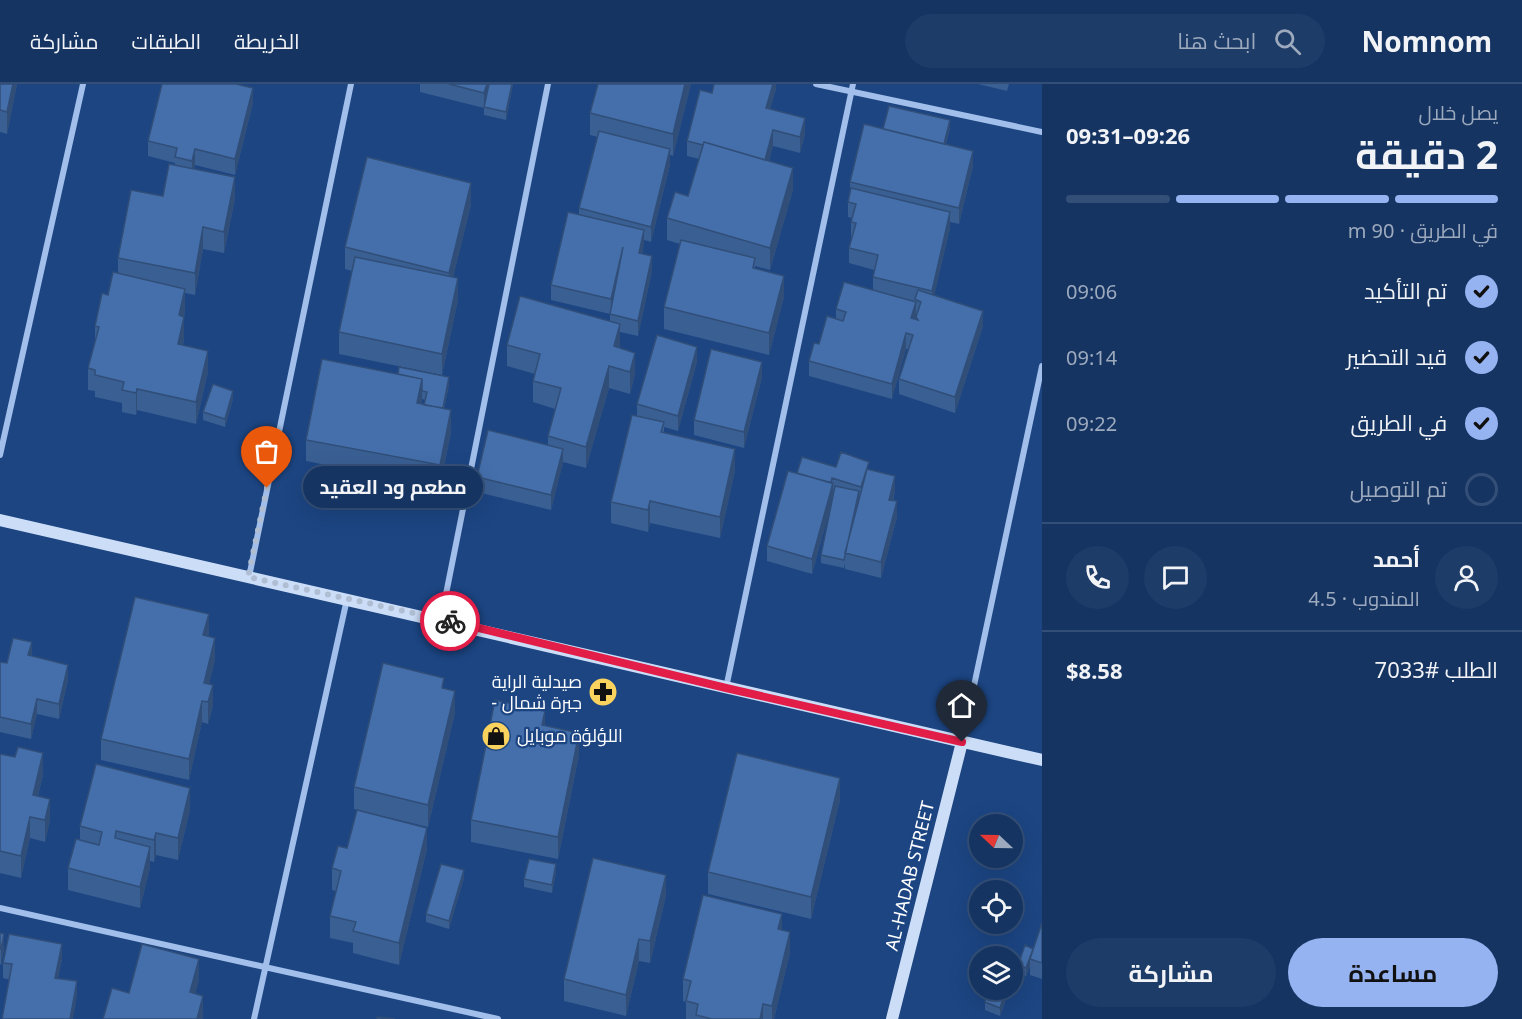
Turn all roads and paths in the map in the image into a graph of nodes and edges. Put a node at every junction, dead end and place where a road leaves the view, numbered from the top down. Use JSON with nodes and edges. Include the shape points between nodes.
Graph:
{"nodes":[{"id":1,"x":83,"y":84,"type":"edge"},
{"id":2,"x":351,"y":84,"type":"edge"},
{"id":3,"x":548,"y":84,"type":"edge"},
{"id":4,"x":816,"y":84,"type":"edge"},
{"id":5,"x":853,"y":84,"type":"edge"},
{"id":6,"x":851,"y":93,"type":"junction"},
{"id":7,"x":1042,"y":132,"type":"edge"},
{"id":8,"x":1042,"y":366,"type":"edge"},
{"id":9,"x":0,"y":455,"type":"edge"},
{"id":10,"x":0,"y":520,"type":"edge"},
{"id":11,"x":248,"y":577,"type":"junction"},
{"id":12,"x":347,"y":598,"type":"junction"},
{"id":13,"x":441,"y":619,"type":"junction"},
{"id":14,"x":726,"y":688,"type":"junction"},
{"id":15,"x":962,"y":742,"type":"junction"},
{"id":16,"x":1042,"y":759,"type":"edge"},
{"id":17,"x":0,"y":908,"type":"edge"},
{"id":18,"x":265,"y":966,"type":"junction"},
{"id":19,"x":254,"y":1019,"type":"edge"},
{"id":20,"x":498,"y":1019,"type":"edge"},
{"id":21,"x":892,"y":1019,"type":"edge"}],
"edges":[{"from":1,"to":9,"type":"street"},
{"from":2,"to":11,"type":"street"},
{"from":3,"to":13,"type":"street"},
{"from":4,"to":6,"type":"street"},
{"from":5,"to":6,"type":"street"},
{"from":6,"to":7,"type":"street"},
{"from":6,"to":14,"type":"street"},
{"from":8,"to":15,"type":"street"},
{"from":10,"to":11,"type":"street"},
{"from":11,"to":12,"type":"street"},
{"from":12,"to":13,"type":"street"},
{"from":12,"to":18,"type":"street"},
{"from":13,"to":14,"type":"street"},
{"from":14,"to":15,"type":"street"},
{"from":15,"to":16,"type":"street"},
{"from":15,"to":21,"type":"street","name":"AL-HADAB STREET"},
{"from":17,"to":18,"type":"street"},
{"from":18,"to":19,"type":"street"},
{"from":18,"to":20,"type":"street"}]}
